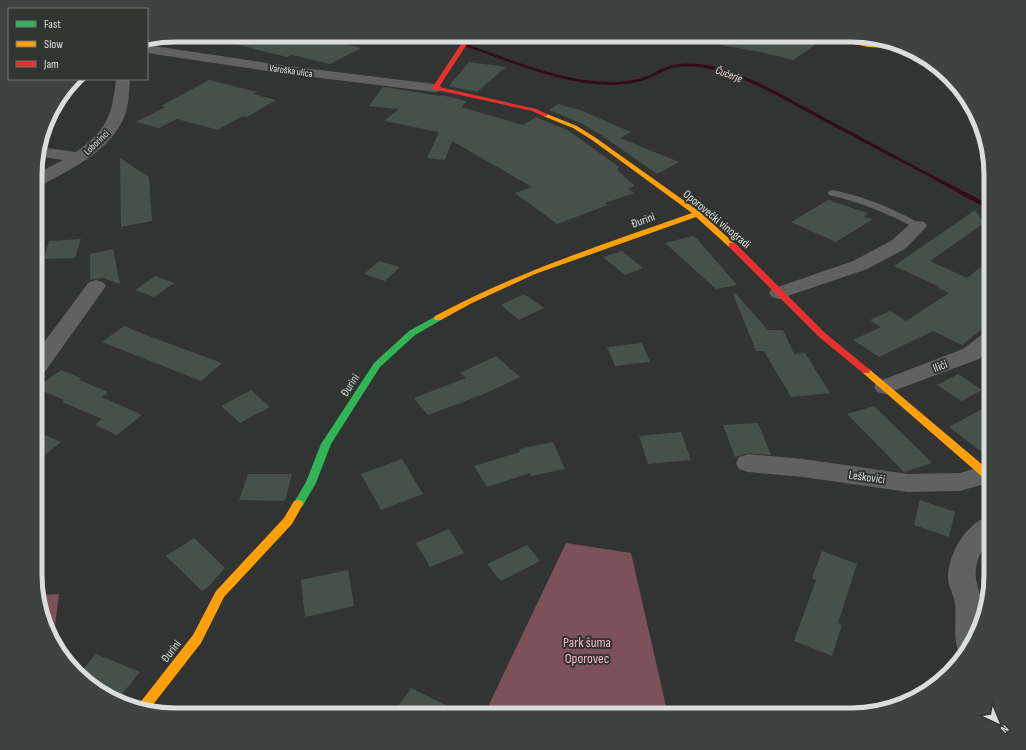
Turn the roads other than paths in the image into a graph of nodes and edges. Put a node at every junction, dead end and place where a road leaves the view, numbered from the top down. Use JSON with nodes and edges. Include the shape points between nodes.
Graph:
{"nodes":[{"id":1,"x":464,"y":42,"type":"edge"},
{"id":2,"x":852,"y":42,"type":"edge"},
{"id":3,"x":882,"y":46,"type":"edge"},
{"id":4,"x":151,"y":51,"type":"edge"},
{"id":5,"x":123,"y":80,"type":"edge"},
{"id":6,"x":435,"y":88,"type":"junction"},
{"id":7,"x":44,"y":153,"type":"edge"},
{"id":8,"x":74,"y":157,"type":"junction"},
{"id":9,"x":43,"y":166,"type":"edge"},
{"id":10,"x":42,"y":176,"type":"edge"},
{"id":11,"x":832,"y":193,"type":"dead end"},
{"id":12,"x":697,"y":214,"type":"junction"},
{"id":13,"x":918,"y":226,"type":"joint"},
{"id":14,"x":96,"y":286,"type":"dead end"},
{"id":15,"x":779,"y":294,"type":"junction"},
{"id":16,"x":984,"y":344,"type":"edge"},
{"id":17,"x":42,"y":360,"type":"edge"},
{"id":18,"x":885,"y":386,"type":"junction"},
{"id":19,"x":748,"y":464,"type":"dead end"},
{"id":20,"x":984,"y":467,"type":"edge"},
{"id":21,"x":984,"y":470,"type":"edge"},
{"id":22,"x":984,"y":531,"type":"edge"},
{"id":23,"x":970,"y":634,"type":"edge"},
{"id":24,"x":145,"y":704,"type":"edge"}],
"edges":[{"from":1,"to":6,"type":"street"},
{"from":2,"to":3,"type":"street"},
{"from":4,"to":6,"type":"street","name":"Varoška ulica"},
{"from":5,"to":8,"type":"street","name":"Loborinci","via":[[117,116],[109,129]]},
{"from":6,"to":12,"type":"street","name":"Oporovečki vinogradi","via":[[534,110],[575,127]]},
{"from":7,"to":8,"type":"street"},
{"from":8,"to":9,"type":"street"},
{"from":8,"to":10,"type":"street","name":"Loborinci"},
{"from":11,"to":13,"type":"lane","via":[[871,202]]},
{"from":12,"to":15,"type":"street","name":"Oporovečki vinogradi","via":[[740,252]]},
{"from":12,"to":24,"type":"street","name":"Đurini","via":[[542,268],[457,307],[412,333],[377,365],[326,444],[311,483],[288,521],[220,594],[196,638]]},
{"from":13,"to":15,"type":"street","via":[[898,245],[860,266]]},
{"from":14,"to":17,"type":"street"},
{"from":15,"to":18,"type":"street","name":"Oporovečki vinogradi","via":[[822,336]]},
{"from":16,"to":18,"type":"street","name":"Ilići","via":[[971,354]]},
{"from":18,"to":20,"type":"street","name":"Oporovečki vinogradi"},
{"from":19,"to":21,"type":"street","name":"Leškovići","via":[[803,468],[908,483],[960,482]]},
{"from":22,"to":23,"type":"street","via":[[965,556],[962,578],[969,604]]}]}
